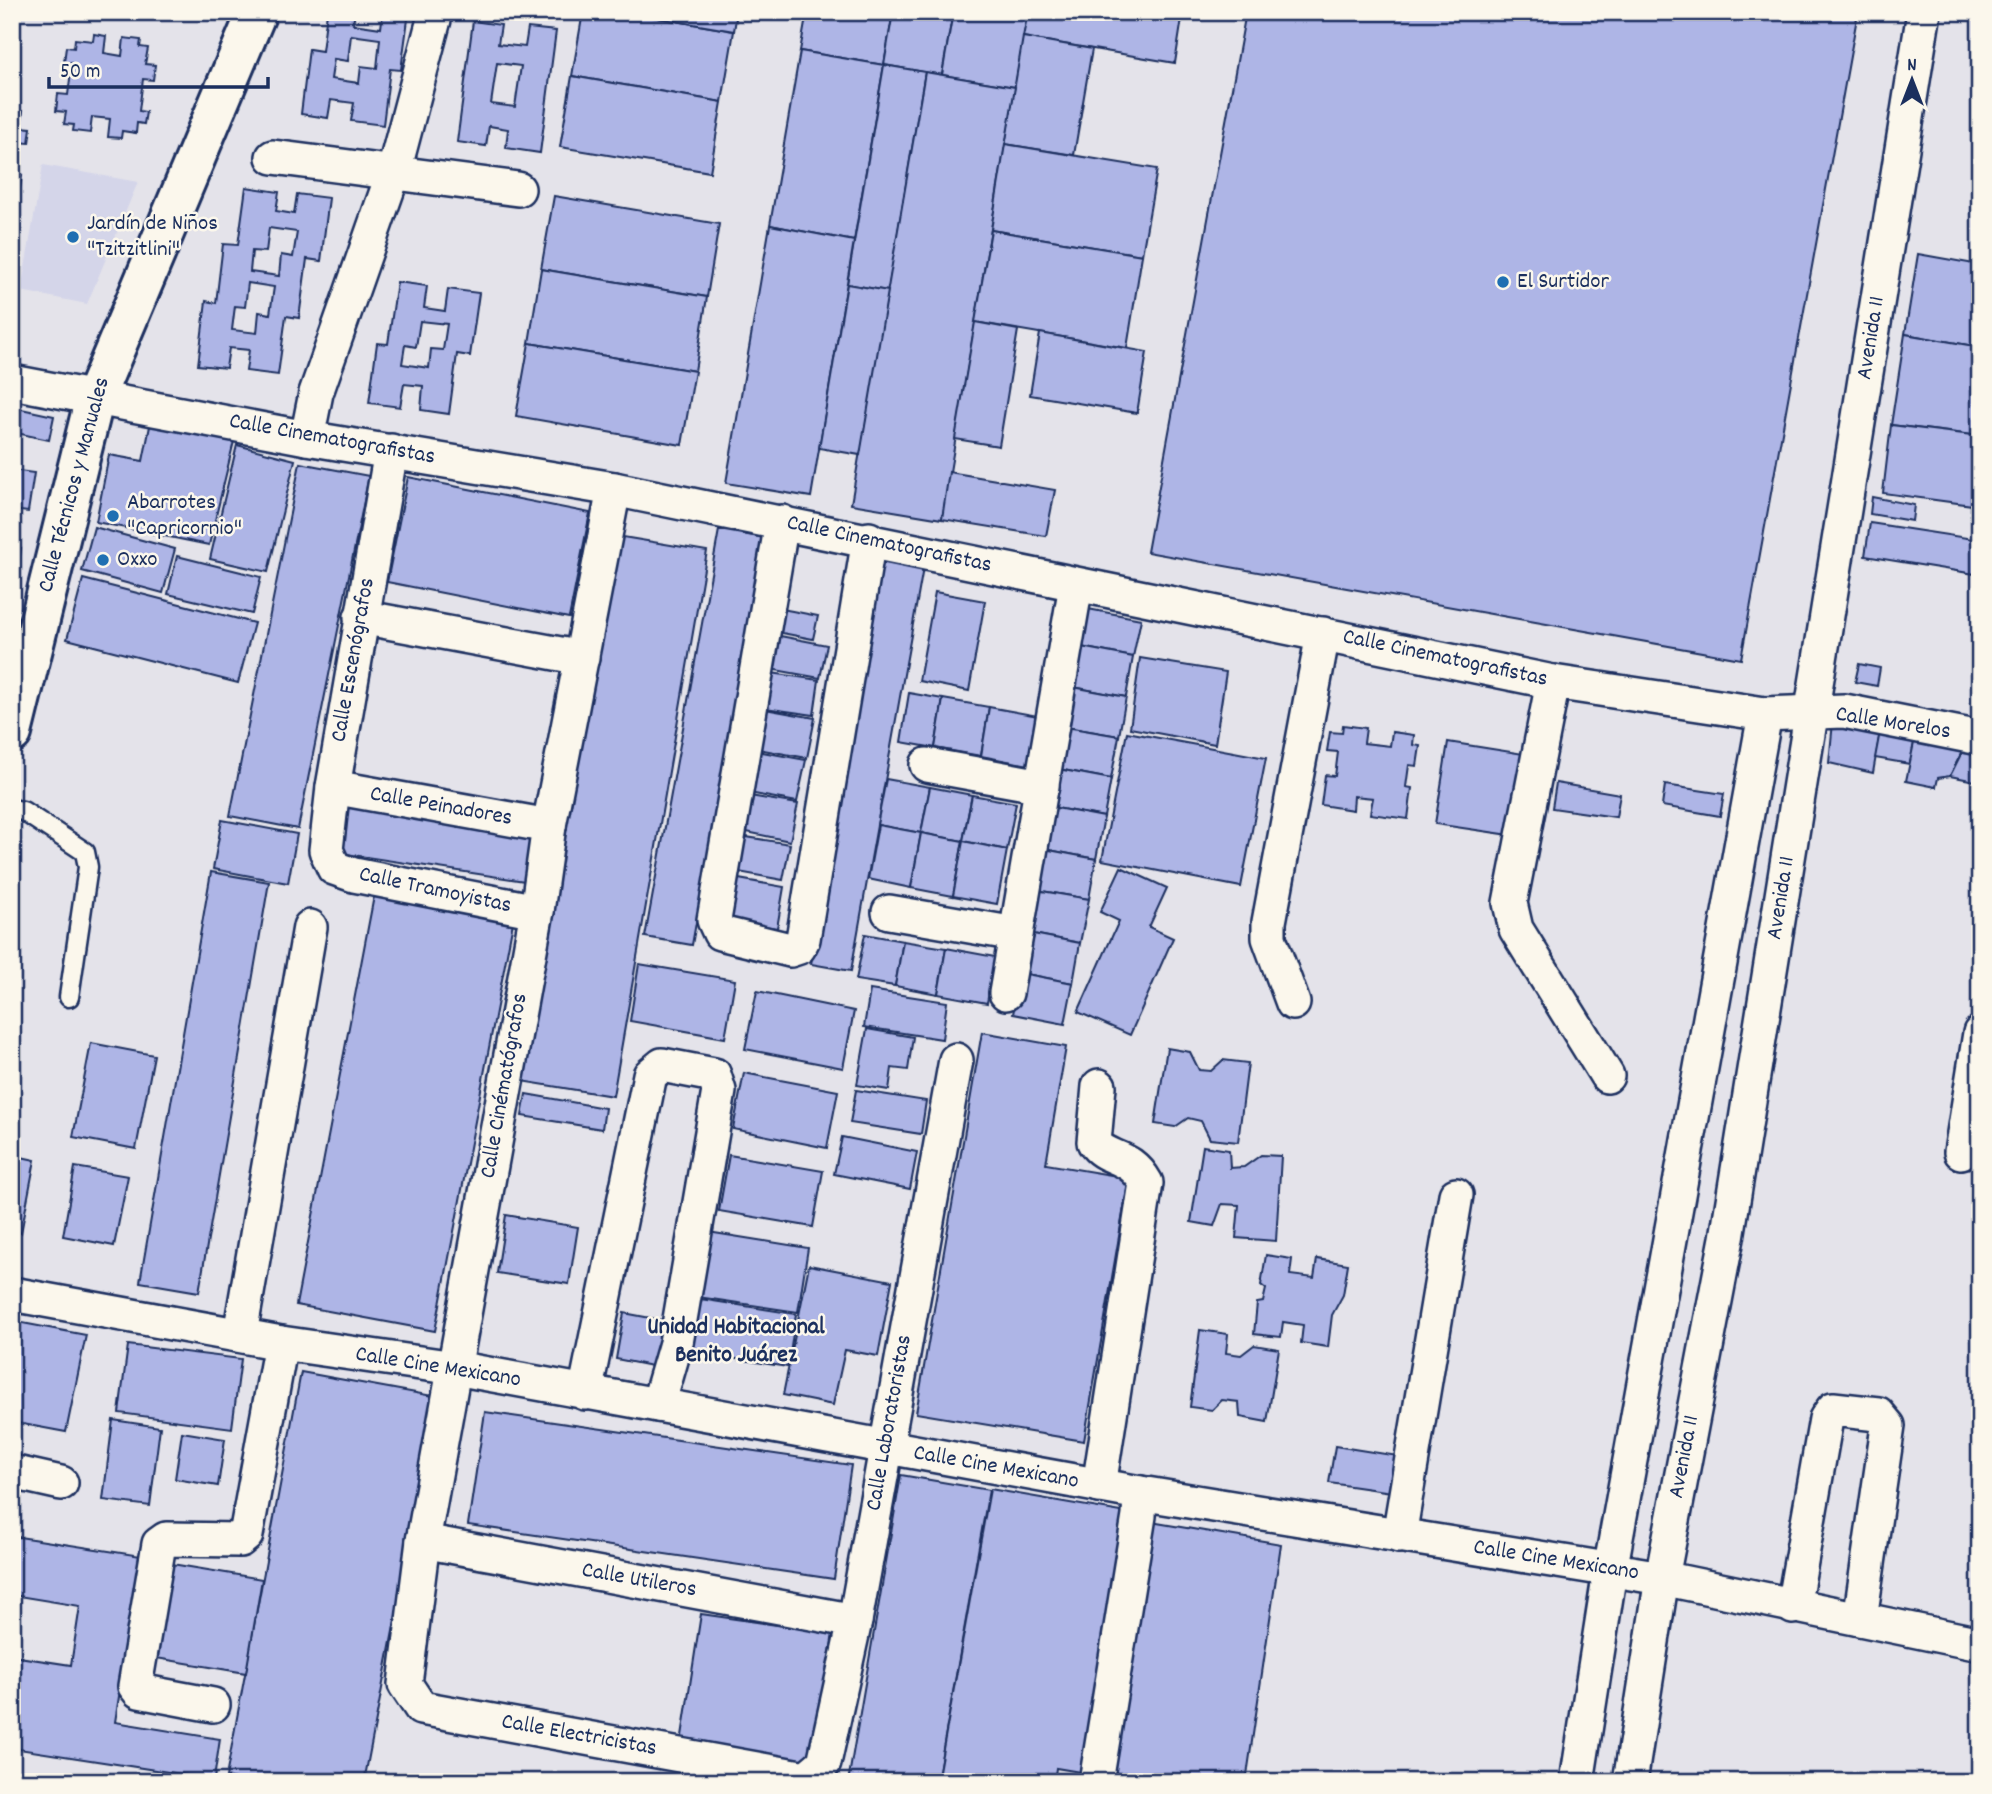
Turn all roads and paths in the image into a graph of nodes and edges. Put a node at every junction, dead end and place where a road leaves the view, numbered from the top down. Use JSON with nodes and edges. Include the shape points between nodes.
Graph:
{"nodes":[{"id":1,"x":257,"y":12,"type":"edge"},
{"id":2,"x":436,"y":12,"type":"edge"},
{"id":3,"x":1924,"y":12,"type":"edge"},
{"id":4,"x":273,"y":157,"type":"dead end"},
{"id":5,"x":394,"y":171,"type":"junction"},
{"id":6,"x":518,"y":189,"type":"dead end"},
{"id":7,"x":12,"y":383,"type":"edge"},
{"id":8,"x":95,"y":397,"type":"junction"},
{"id":9,"x":307,"y":438,"type":"junction"},
{"id":10,"x":391,"y":451,"type":"junction"},
{"id":11,"x":614,"y":489,"type":"junction"},
{"id":12,"x":782,"y":522,"type":"junction"},
{"id":13,"x":869,"y":539,"type":"junction"},
{"id":14,"x":1076,"y":585,"type":"junction"},
{"id":15,"x":361,"y":617,"type":"junction"},
{"id":16,"x":1323,"y":634,"type":"junction"},
{"id":17,"x":582,"y":658,"type":"junction"},
{"id":18,"x":1553,"y":682,"type":"junction"},
{"id":19,"x":17,"y":687,"type":"edge"},
{"id":20,"x":1765,"y":714,"type":"junction"},
{"id":21,"x":1812,"y":714,"type":"junction"},
{"id":22,"x":12,"y":733,"type":"edge"},
{"id":23,"x":1980,"y":738,"type":"edge"},
{"id":24,"x":927,"y":765,"type":"dead end"},
{"id":25,"x":1042,"y":786,"type":"junction"},
{"id":26,"x":333,"y":787,"type":"junction"},
{"id":27,"x":12,"y":809,"type":"edge"},
{"id":28,"x":549,"y":826,"type":"junction"},
{"id":29,"x":334,"y":868,"type":"joint"},
{"id":30,"x":537,"y":911,"type":"junction"},
{"id":31,"x":889,"y":912,"type":"dead end"},
{"id":32,"x":310,"y":927,"type":"dead end"},
{"id":33,"x":1016,"y":934,"type":"junction"},
{"id":34,"x":1006,"y":993,"type":"dead end"},
{"id":35,"x":69,"y":997,"type":"dead end"},
{"id":36,"x":1293,"y":1003,"type":"dead end"},
{"id":37,"x":1980,"y":1033,"type":"edge"},
{"id":38,"x":956,"y":1060,"type":"dead end"},
{"id":39,"x":1607,"y":1076,"type":"dead end"},
{"id":40,"x":1099,"y":1086,"type":"dead end"},
{"id":41,"x":1961,"y":1152,"type":"dead end"},
{"id":42,"x":1456,"y":1195,"type":"dead end"},
{"id":43,"x":1673,"y":1230,"type":"junction"},
{"id":44,"x":1727,"y":1238,"type":"junction"},
{"id":45,"x":12,"y":1294,"type":"edge"},
{"id":46,"x":240,"y":1334,"type":"junction"},
{"id":47,"x":281,"y":1343,"type":"junction"},
{"id":48,"x":455,"y":1368,"type":"junction"},
{"id":49,"x":585,"y":1393,"type":"junction"},
{"id":50,"x":658,"y":1405,"type":"junction"},
{"id":51,"x":885,"y":1449,"type":"junction"},
{"id":52,"x":12,"y":1472,"type":"edge"},
{"id":53,"x":61,"y":1483,"type":"dead end"},
{"id":54,"x":1099,"y":1486,"type":"junction"},
{"id":55,"x":1140,"y":1493,"type":"junction"},
{"id":56,"x":1399,"y":1536,"type":"junction"},
{"id":57,"x":423,"y":1541,"type":"junction"},
{"id":58,"x":1610,"y":1571,"type":"junction"},
{"id":59,"x":1662,"y":1578,"type":"junction"},
{"id":60,"x":1793,"y":1607,"type":"junction"},
{"id":61,"x":1860,"y":1619,"type":"junction"},
{"id":62,"x":855,"y":1621,"type":"junction"},
{"id":63,"x":1980,"y":1644,"type":"edge"},
{"id":64,"x":405,"y":1684,"type":"joint"},
{"id":65,"x":213,"y":1705,"type":"dead end"},
{"id":66,"x":806,"y":1778,"type":"joint"},
{"id":67,"x":1096,"y":1782,"type":"edge"},
{"id":68,"x":1577,"y":1782,"type":"edge"},
{"id":69,"x":1630,"y":1782,"type":"edge"}],
"edges":[{"from":1,"to":8,"type":"street","name":"Calle Técnicos y Manuales"},
{"from":2,"to":5,"type":"street"},
{"from":3,"to":21,"type":"street","name":"Avenida 11"},
{"from":4,"to":5,"type":"street"},
{"from":5,"to":6,"type":"street"},
{"from":5,"to":9,"type":"street","via":[[316,393]]},
{"from":7,"to":8,"type":"street","name":"Calle Cinematografistas"},
{"from":8,"to":9,"type":"street","name":"Calle Cinematografistas"},
{"from":8,"to":19,"type":"street","name":"Calle Técnicos y Manuales"},
{"from":9,"to":10,"type":"street","name":"Calle Cinematografistas"},
{"from":10,"to":11,"type":"street","name":"Calle Cinematografistas"},
{"from":10,"to":15,"type":"street","name":"Calle Escenógrafos"},
{"from":11,"to":12,"type":"street","name":"Calle Cinematografistas"},
{"from":11,"to":17,"type":"street","name":"Calle Cinématógrafos"},
{"from":12,"to":13,"type":"street","name":"Calle Cinematografistas"},
{"from":12,"to":13,"type":"street","via":[[714,920],[720,933],[790,950],[799,947],[803,939]]},
{"from":13,"to":14,"type":"street","name":"Calle Cinematografistas"},
{"from":14,"to":16,"type":"street","name":"Calle Cinematografistas"},
{"from":14,"to":25,"type":"street"},
{"from":15,"to":17,"type":"street"},
{"from":15,"to":26,"type":"street","name":"Calle Escenógrafos"},
{"from":16,"to":18,"type":"street","name":"Calle Cinematografistas"},
{"from":16,"to":36,"type":"street","via":[[1269,922],[1269,938]]},
{"from":17,"to":28,"type":"street","name":"Calle Cinématógrafos"},
{"from":18,"to":20,"type":"street","name":"Calle Cinematografistas"},
{"from":18,"to":39,"type":"street","via":[[1510,903],[1516,929]]},
{"from":19,"to":22,"type":"street","name":"Calle Técnicos y Manuales"},
{"from":20,"to":21,"type":"street","name":"Calle Morelos"},
{"from":20,"to":43,"type":"street"},
{"from":21,"to":23,"type":"street","name":"Calle Morelos","via":[[1844,711]]},
{"from":21,"to":44,"type":"street","name":"Avenida 11"},
{"from":24,"to":25,"type":"street"},
{"from":25,"to":33,"type":"street"},
{"from":26,"to":28,"type":"street","name":"Calle Peinadores"},
{"from":26,"to":29,"type":"street","name":"Calle Escenógrafos","via":[[326,850]]},
{"from":27,"to":35,"type":"lane","via":[[23,811],[85,852],[88,867]]},
{"from":28,"to":30,"type":"street","name":"Calle Cinématógrafos"},
{"from":29,"to":30,"type":"street","name":"Calle Tramoyistas"},
{"from":30,"to":48,"type":"street","name":"Calle Cinématógrafos"},
{"from":31,"to":33,"type":"street"},
{"from":32,"to":46,"type":"street"},
{"from":33,"to":34,"type":"street"},
{"from":37,"to":41,"type":"street"},
{"from":38,"to":51,"type":"street","name":"Calle Laboratoristas"},
{"from":40,"to":54,"type":"street","via":[[1094,1142],[1098,1149],[1137,1167],[1146,1183]]},
{"from":42,"to":56,"type":"street"},
{"from":43,"to":44,"type":"street"},
{"from":43,"to":58,"type":"street"},
{"from":44,"to":59,"type":"street","name":"Avenida 11"},
{"from":45,"to":46,"type":"street","name":"Calle Cine Mexicano"},
{"from":46,"to":47,"type":"street","name":"Calle Cine Mexicano"},
{"from":47,"to":48,"type":"street","name":"Calle Cine Mexicano"},
{"from":47,"to":65,"type":"street","via":[[246,1535],[240,1540],[166,1539],[159,1544],[135,1686],[139,1691]]},
{"from":48,"to":49,"type":"street","name":"Calle Cine Mexicano"},
{"from":48,"to":57,"type":"street","name":"Calle Cinématógrafos"},
{"from":49,"to":50,"type":"street","name":"Calle Cine Mexicano"},
{"from":49,"to":50,"type":"street","via":[[650,1076],[663,1065],[714,1076],[719,1091],[676,1343]]},
{"from":50,"to":51,"type":"street","name":"Calle Cine Mexicano"},
{"from":51,"to":54,"type":"street","name":"Calle Cine Mexicano"},
{"from":51,"to":62,"type":"street","name":"Calle Laboratoristas"},
{"from":52,"to":53,"type":"street"},
{"from":54,"to":55,"type":"street","name":"Calle Cine Mexicano"},
{"from":55,"to":56,"type":"street","name":"Calle Cine Mexicano"},
{"from":55,"to":67,"type":"street"},
{"from":56,"to":58,"type":"street","name":"Calle Cine Mexicano"},
{"from":57,"to":62,"type":"street","name":"Calle Utileros"},
{"from":57,"to":64,"type":"street","name":"Calle Cinématógrafos"},
{"from":58,"to":59,"type":"street","name":"Calle Cine Mexicano"},
{"from":58,"to":68,"type":"street"},
{"from":59,"to":60,"type":"street","name":"Calle Cine Mexicano"},
{"from":59,"to":69,"type":"street","name":"Avenida 11"},
{"from":60,"to":61,"type":"street","name":"Calle Cine Mexicano"},
{"from":60,"to":61,"type":"street","via":[[1826,1419],[1833,1409],[1878,1415],[1888,1426]]},
{"from":61,"to":63,"type":"street","name":"Calle Cine Mexicano"},
{"from":62,"to":66,"type":"street","name":"Calle Laboratoristas","via":[[824,1763]]},
{"from":64,"to":66,"type":"street","name":"Calle Electricistas","via":[[421,1708]]}]}
